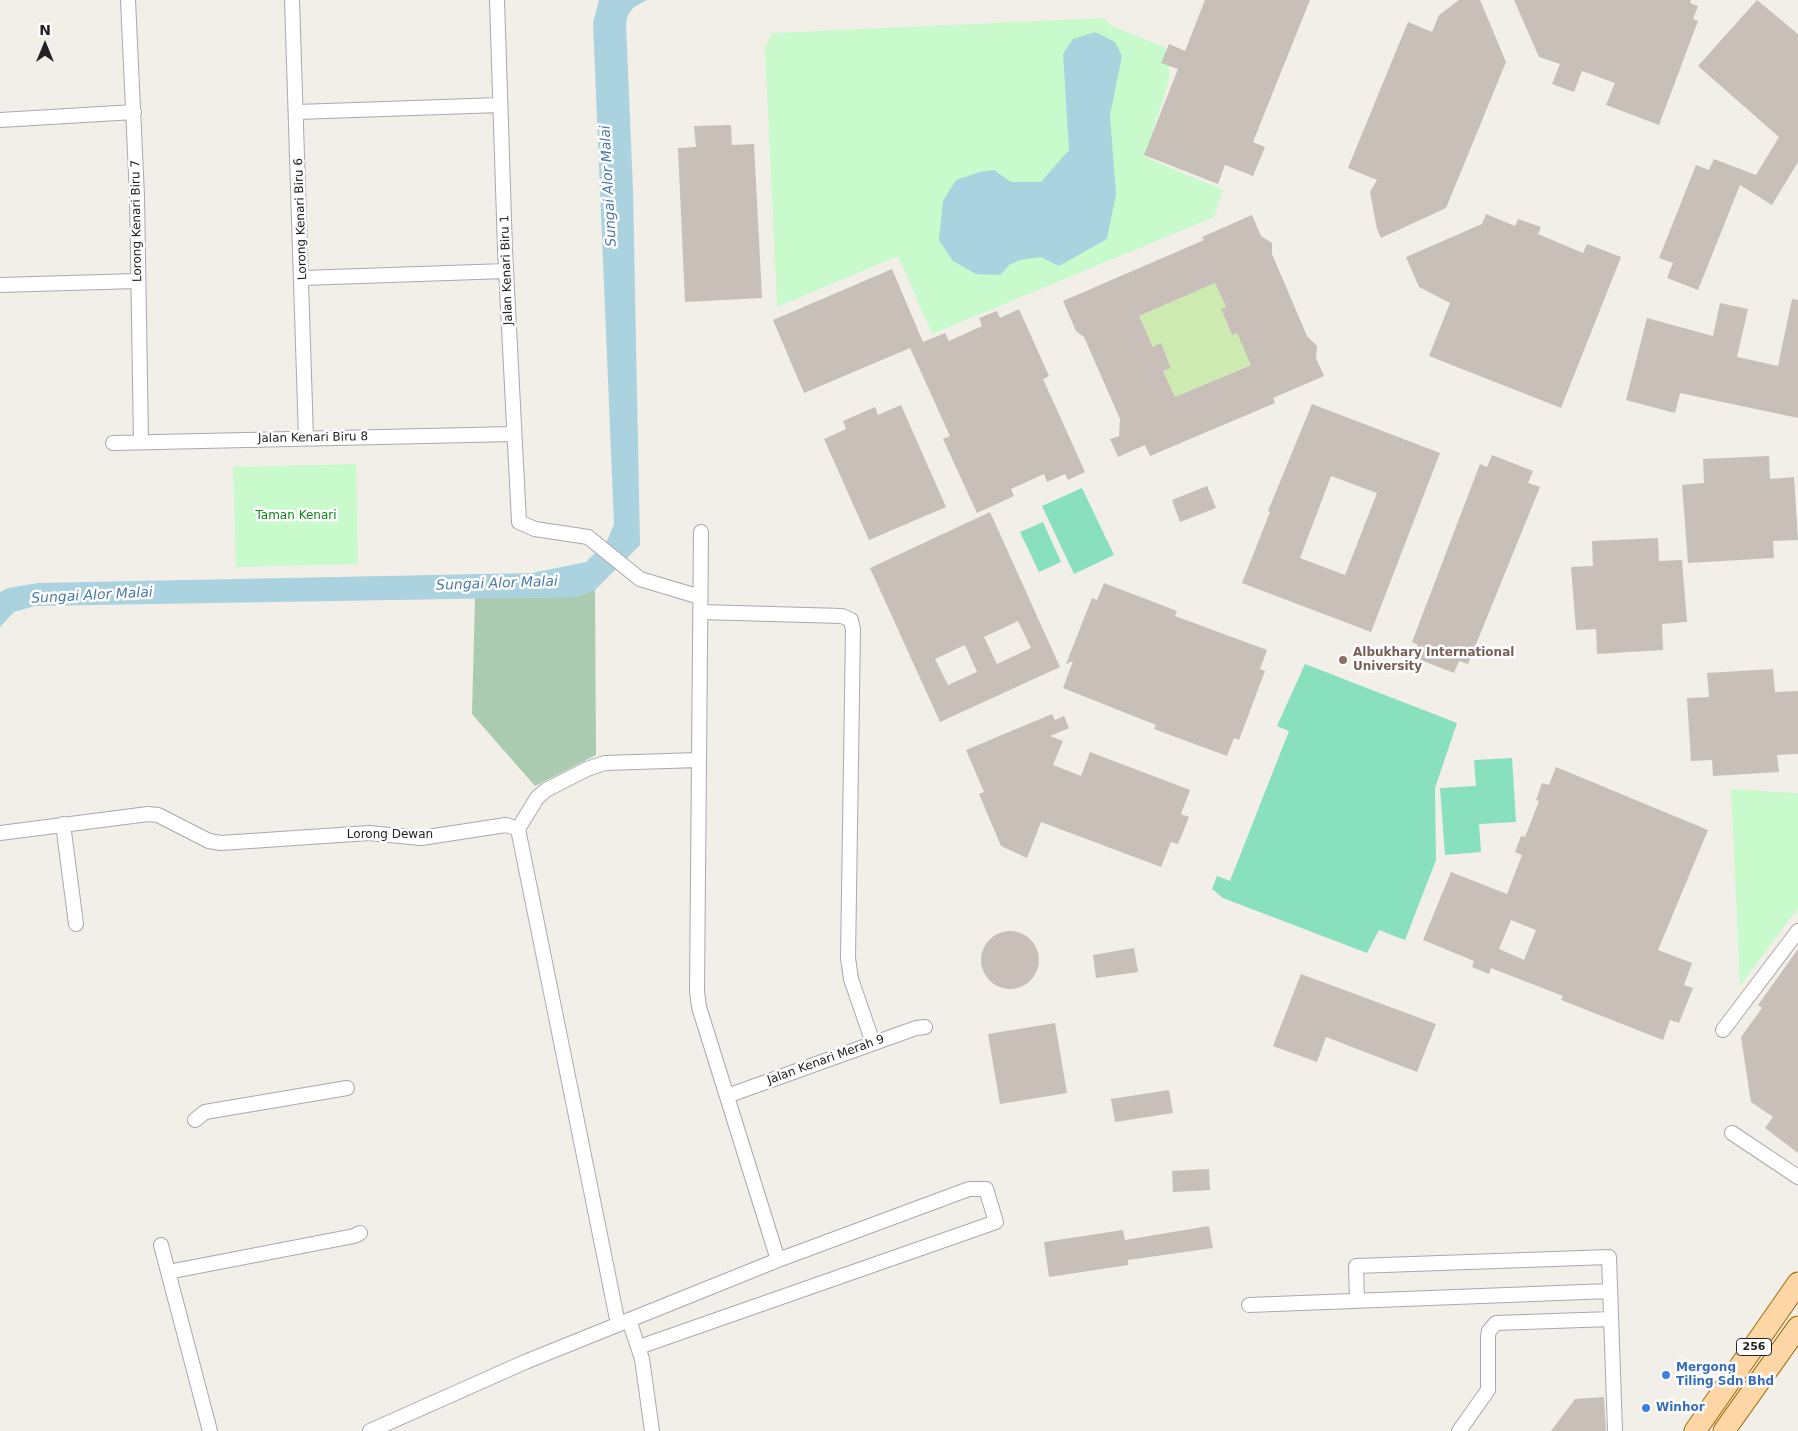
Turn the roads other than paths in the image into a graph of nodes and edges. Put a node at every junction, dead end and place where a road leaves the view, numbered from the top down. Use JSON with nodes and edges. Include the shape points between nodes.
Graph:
{"nodes":[{"id":1,"x":128,"y":0,"type":"edge"},
{"id":2,"x":292,"y":0,"type":"edge"},
{"id":3,"x":497,"y":0,"type":"edge"},
{"id":4,"x":500,"y":105,"type":"junction"},
{"id":5,"x":134,"y":112,"type":"junction"},
{"id":6,"x":297,"y":112,"type":"junction"},
{"id":7,"x":0,"y":120,"type":"edge"},
{"id":8,"x":506,"y":271,"type":"junction"},
{"id":9,"x":303,"y":278,"type":"junction"},
{"id":10,"x":137,"y":281,"type":"junction"},
{"id":11,"x":0,"y":285,"type":"edge"},
{"id":12,"x":514,"y":434,"type":"junction"},
{"id":13,"x":306,"y":438,"type":"junction"},
{"id":14,"x":141,"y":442,"type":"junction"},
{"id":15,"x":113,"y":443,"type":"dead end"},
{"id":16,"x":701,"y":532,"type":"dead end"},
{"id":17,"x":700,"y":597,"type":"junction"},
{"id":18,"x":700,"y":612,"type":"junction"},
{"id":19,"x":699,"y":760,"type":"junction"},
{"id":20,"x":63,"y":824,"type":"junction"},
{"id":21,"x":518,"y":829,"type":"junction"},
{"id":22,"x":0,"y":833,"type":"edge"},
{"id":23,"x":76,"y":924,"type":"dead end"},
{"id":24,"x":1798,"y":931,"type":"edge"},
{"id":25,"x":925,"y":1027,"type":"dead end"},
{"id":26,"x":1723,"y":1030,"type":"dead end"},
{"id":27,"x":873,"y":1043,"type":"junction"},
{"id":28,"x":346,"y":1088,"type":"dead end"},
{"id":29,"x":727,"y":1096,"type":"junction"},
{"id":30,"x":195,"y":1120,"type":"dead end"},
{"id":31,"x":1732,"y":1133,"type":"dead end"},
{"id":32,"x":1798,"y":1176,"type":"edge"},
{"id":33,"x":360,"y":1233,"type":"dead end"},
{"id":34,"x":161,"y":1245,"type":"dead end"},
{"id":35,"x":778,"y":1260,"type":"junction"},
{"id":36,"x":168,"y":1272,"type":"junction"},
{"id":37,"x":1798,"y":1284,"type":"edge"},
{"id":38,"x":1610,"y":1291,"type":"junction"},
{"id":39,"x":1357,"y":1301,"type":"junction"},
{"id":40,"x":1249,"y":1305,"type":"dead end"},
{"id":41,"x":1611,"y":1319,"type":"junction"},
{"id":42,"x":623,"y":1322,"type":"junction"},
{"id":43,"x":1798,"y":1327,"type":"edge"},
{"id":44,"x":639,"y":1347,"type":"junction"},
{"id":45,"x":210,"y":1431,"type":"edge"},
{"id":46,"x":370,"y":1431,"type":"edge"},
{"id":47,"x":652,"y":1431,"type":"edge"},
{"id":48,"x":1459,"y":1431,"type":"edge"},
{"id":49,"x":1615,"y":1431,"type":"edge"},
{"id":50,"x":1694,"y":1431,"type":"edge"},
{"id":51,"x":1724,"y":1431,"type":"edge"}],
"edges":[{"from":1,"to":5,"type":"street","name":"Lorong Kenari Biru 7"},
{"from":2,"to":6,"type":"street","name":"Lorong Kenari Biru 6"},
{"from":3,"to":4,"type":"street","name":"Jalan Kenari Biru 1"},
{"from":4,"to":6,"type":"street"},
{"from":4,"to":8,"type":"street","name":"Jalan Kenari Biru 1"},
{"from":5,"to":7,"type":"street"},
{"from":5,"to":10,"type":"street","name":"Lorong Kenari Biru 7"},
{"from":6,"to":9,"type":"street","name":"Lorong Kenari Biru 6"},
{"from":8,"to":9,"type":"street"},
{"from":8,"to":12,"type":"street","name":"Jalan Kenari Biru 1"},
{"from":9,"to":13,"type":"street","name":"Lorong Kenari Biru 6"},
{"from":10,"to":11,"type":"street"},
{"from":10,"to":14,"type":"street","name":"Lorong Kenari Biru 7"},
{"from":12,"to":13,"type":"street","name":"Jalan Kenari Biru 8"},
{"from":12,"to":17,"type":"street","name":"Jalan Kenari Biru 1","via":[[518,518],[522,525],[588,537],[640,579]]},
{"from":13,"to":14,"type":"street","name":"Jalan Kenari Biru 8"},
{"from":14,"to":15,"type":"street","name":"Jalan Kenari Biru 8"},
{"from":16,"to":17,"type":"street"},
{"from":17,"to":18,"type":"street"},
{"from":18,"to":19,"type":"street"},
{"from":18,"to":27,"type":"street","via":[[842,616],[851,620],[848,958],[851,979]]},
{"from":19,"to":21,"type":"street","via":[[605,763],[587,769],[546,790],[537,798]]},
{"from":19,"to":29,"type":"street","via":[[697,991]]},
{"from":20,"to":21,"type":"street","name":"Lorong Dewan","via":[[158,815],[209,841],[221,843],[369,833],[421,838],[506,825]]},
{"from":20,"to":22,"type":"street","name":"Lorong Dewan"},
{"from":20,"to":23,"type":"street"},
{"from":21,"to":42,"type":"street"},
{"from":24,"to":26,"type":"street"},
{"from":25,"to":27,"type":"street","name":"Jalan Kenari Merah 9"},
{"from":27,"to":29,"type":"street","name":"Jalan Kenari Merah 9"},
{"from":28,"to":30,"type":"street","via":[[205,1112]]},
{"from":29,"to":35,"type":"street"},
{"from":31,"to":32,"type":"street"},
{"from":33,"to":36,"type":"street"},
{"from":34,"to":36,"type":"street"},
{"from":35,"to":42,"type":"street"},
{"from":35,"to":44,"type":"street","via":[[969,1190],[986,1190],[996,1222]]},
{"from":36,"to":45,"type":"street"},
{"from":37,"to":50,"type":"main road","number":"256"},
{"from":38,"to":39,"type":"street"},
{"from":38,"to":39,"type":"street","via":[[1609,1257],[1356,1266]]},
{"from":38,"to":41,"type":"street"},
{"from":39,"to":40,"type":"street"},
{"from":41,"to":48,"type":"street","via":[[1496,1323],[1488,1336],[1488,1390]]},
{"from":41,"to":49,"type":"street"},
{"from":42,"to":44,"type":"street"},
{"from":42,"to":46,"type":"street"},
{"from":43,"to":51,"type":"main road","number":"256"},
{"from":44,"to":47,"type":"street"}]}
